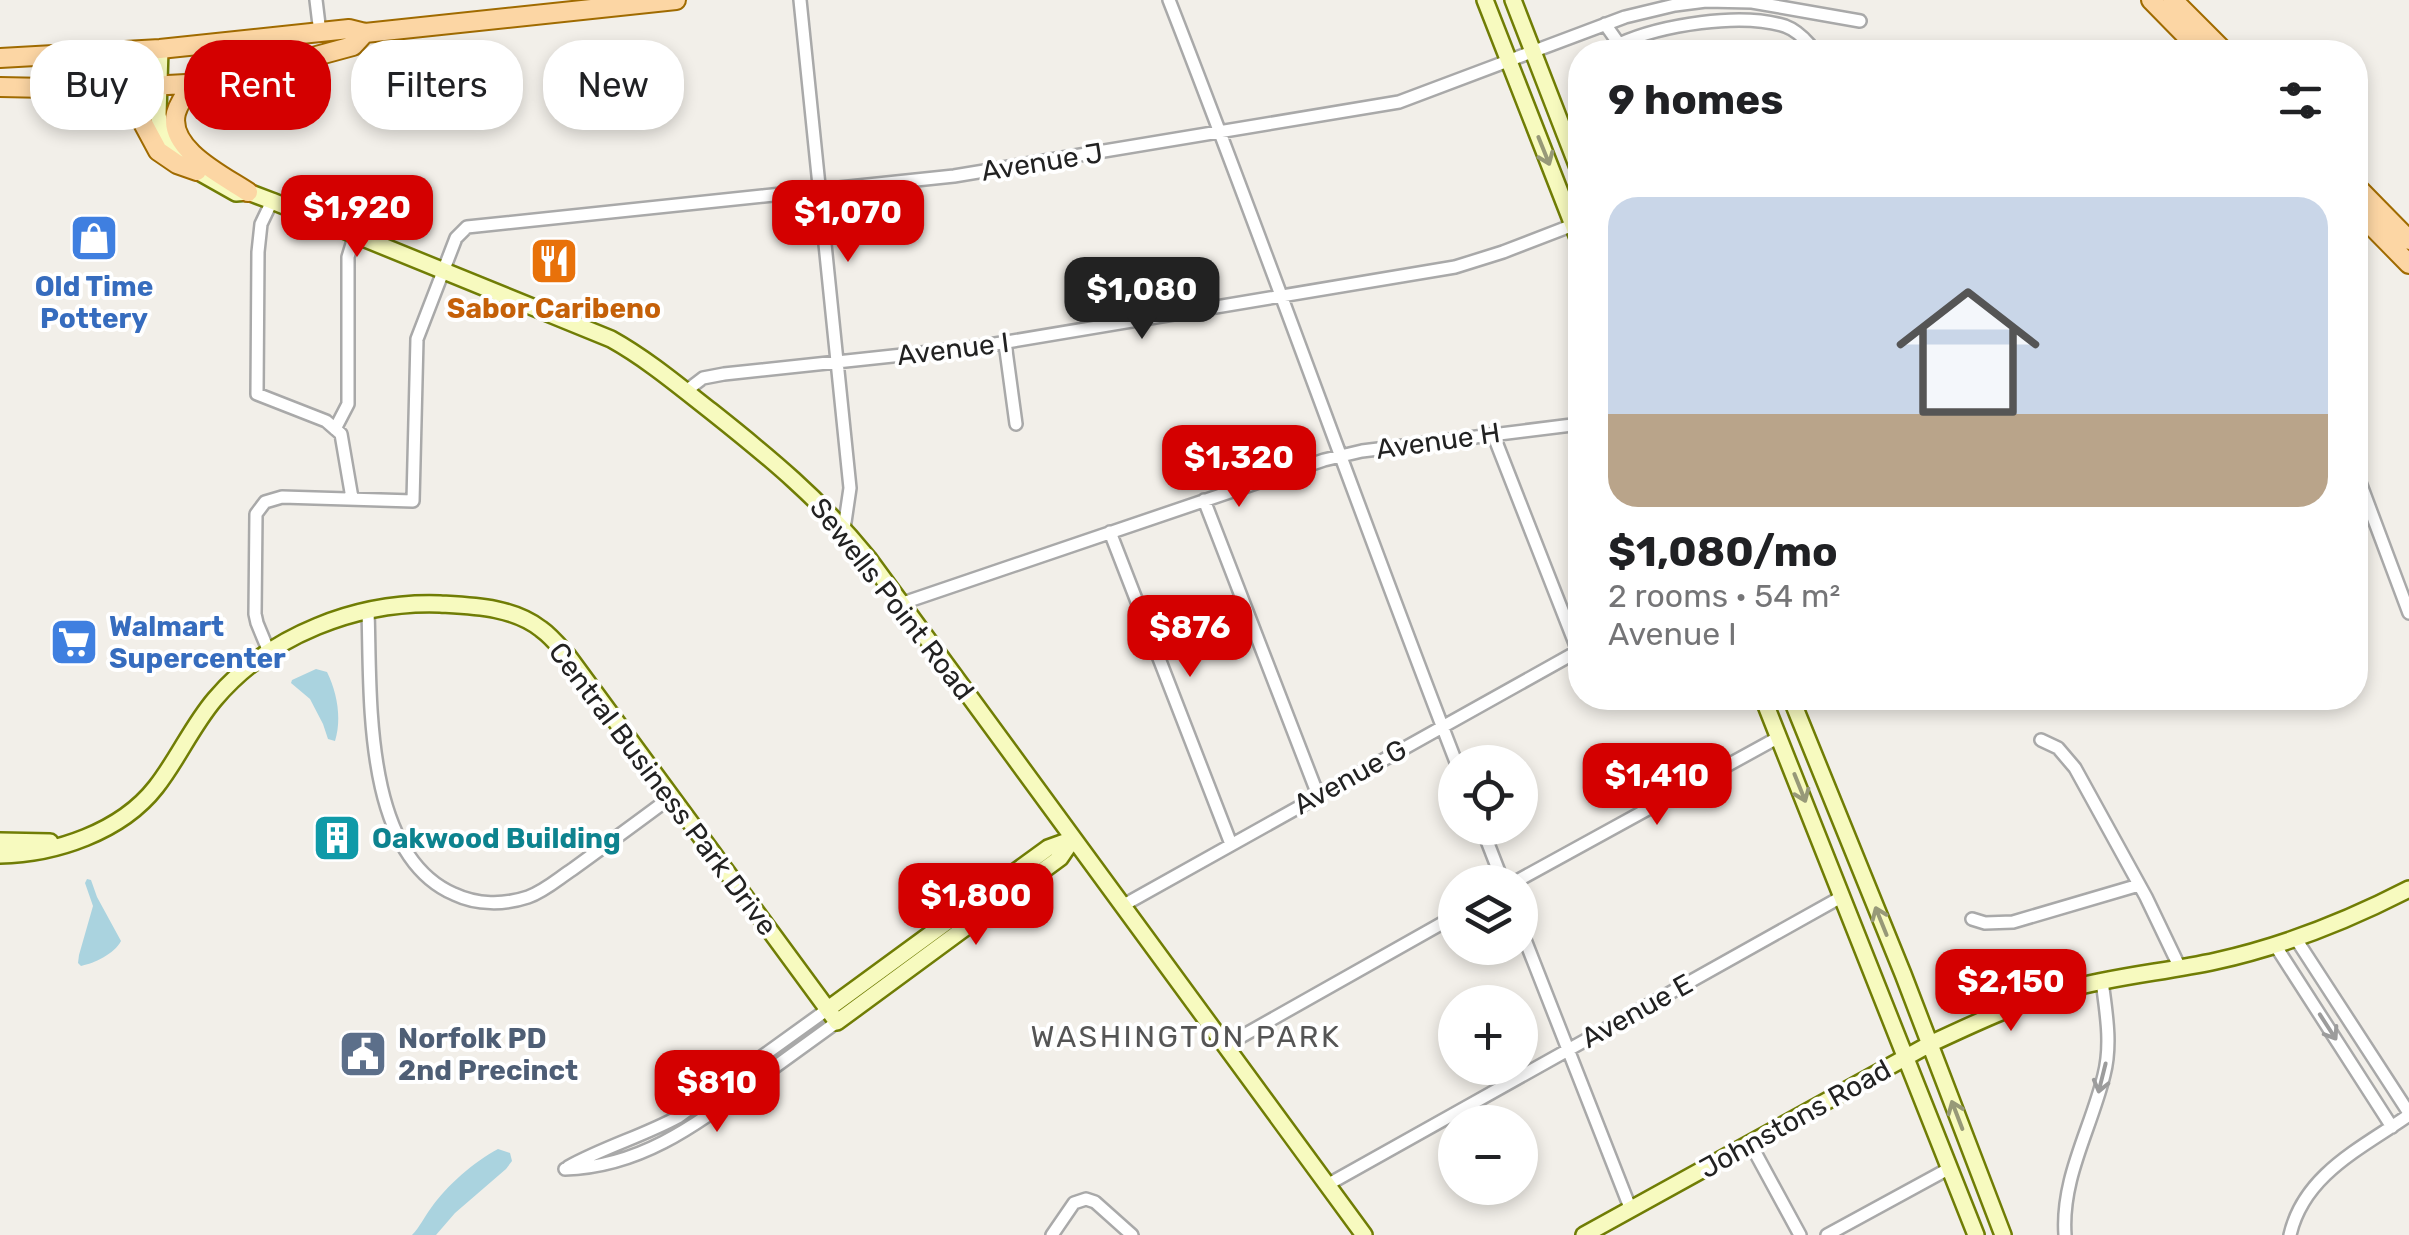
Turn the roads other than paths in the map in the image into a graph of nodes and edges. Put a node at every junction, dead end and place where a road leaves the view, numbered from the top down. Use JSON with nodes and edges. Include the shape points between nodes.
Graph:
{"nodes":[{"id":1,"x":316,"y":0,"type":"edge"},
{"id":2,"x":667,"y":0,"type":"edge"},
{"id":3,"x":676,"y":0,"type":"edge"},
{"id":4,"x":800,"y":0,"type":"edge"},
{"id":5,"x":1169,"y":0,"type":"edge"},
{"id":6,"x":1485,"y":0,"type":"edge"},
{"id":7,"x":1513,"y":0,"type":"edge"},
{"id":8,"x":2150,"y":0,"type":"edge"},
{"id":9,"x":2173,"y":0,"type":"edge"},
{"id":10,"x":531,"y":7,"type":"edge"},
{"id":11,"x":1860,"y":21,"type":"dead end"},
{"id":12,"x":1605,"y":24,"type":"junction"},
{"id":13,"x":320,"y":33,"type":"junction"},
{"id":14,"x":365,"y":33,"type":"junction"},
{"id":15,"x":1616,"y":40,"type":"edge"},
{"id":16,"x":1630,"y":40,"type":"edge"},
{"id":17,"x":1805,"y":40,"type":"edge"},
{"id":18,"x":2190,"y":40,"type":"edge"},
{"id":19,"x":2213,"y":40,"type":"edge"},
{"id":20,"x":164,"y":49,"type":"edge"},
{"id":21,"x":1532,"y":51,"type":"junction"},
{"id":22,"x":331,"y":52,"type":"edge"},
{"id":23,"x":30,"y":56,"type":"edge"},
{"id":24,"x":0,"y":58,"type":"edge"},
{"id":25,"x":1508,"y":60,"type":"junction"},
{"id":26,"x":0,"y":87,"type":"edge"},
{"id":27,"x":30,"y":88,"type":"edge"},
{"id":28,"x":184,"y":97,"type":"edge"},
{"id":29,"x":146,"y":130,"type":"edge"},
{"id":30,"x":162,"y":130,"type":"edge"},
{"id":31,"x":1221,"y":132,"type":"junction"},
{"id":32,"x":1568,"y":142,"type":"edge"},
{"id":33,"x":197,"y":171,"type":"junction"},
{"id":34,"x":820,"y":190,"type":"junction"},
{"id":35,"x":248,"y":192,"type":"junction"},
{"id":36,"x":2368,"y":198,"type":"edge"},
{"id":37,"x":272,"y":201,"type":"junction"},
{"id":38,"x":1568,"y":212,"type":"edge"},
{"id":39,"x":2368,"y":222,"type":"edge"},
{"id":40,"x":1568,"y":227,"type":"edge"},
{"id":41,"x":355,"y":234,"type":"junction"},
{"id":42,"x":2409,"y":240,"type":"edge"},
{"id":43,"x":2409,"y":264,"type":"edge"},
{"id":44,"x":444,"y":270,"type":"junction"},
{"id":45,"x":1283,"y":297,"type":"junction"},
{"id":46,"x":1004,"y":343,"type":"junction"},
{"id":47,"x":837,"y":362,"type":"junction"},
{"id":48,"x":686,"y":391,"type":"junction"},
{"id":49,"x":1016,"y":424,"type":"dead end"},
{"id":50,"x":1568,"y":425,"type":"edge"},
{"id":51,"x":335,"y":429,"type":"junction"},
{"id":52,"x":1494,"y":434,"type":"junction"},
{"id":53,"x":1340,"y":456,"type":"junction"},
{"id":54,"x":352,"y":498,"type":"junction"},
{"id":55,"x":1204,"y":500,"type":"junction"},
{"id":56,"x":2368,"y":504,"type":"edge"},
{"id":57,"x":844,"y":529,"type":"junction"},
{"id":58,"x":1110,"y":532,"type":"junction"},
{"id":59,"x":900,"y":604,"type":"junction"},
{"id":60,"x":368,"y":610,"type":"junction"},
{"id":61,"x":2409,"y":613,"type":"edge"},
{"id":62,"x":1568,"y":622,"type":"edge"},
{"id":63,"x":269,"y":652,"type":"junction"},
{"id":64,"x":1568,"y":656,"type":"edge"},
{"id":65,"x":1768,"y":710,"type":"edge"},
{"id":66,"x":1796,"y":710,"type":"edge"},
{"id":67,"x":1442,"y":726,"type":"junction"},
{"id":68,"x":1779,"y":737,"type":"junction"},
{"id":69,"x":2040,"y":740,"type":"dead end"},
{"id":70,"x":1449,"y":745,"type":"edge"},
{"id":71,"x":1318,"y":795,"type":"junction"},
{"id":72,"x":671,"y":797,"type":"junction"},
{"id":73,"x":1073,"y":839,"type":"junction"},
{"id":74,"x":0,"y":841,"type":"edge"},
{"id":75,"x":69,"y":842,"type":"junction"},
{"id":76,"x":1231,"y":844,"type":"junction"},
{"id":77,"x":0,"y":854,"type":"edge"},
{"id":78,"x":1538,"y":869,"type":"edge"},
{"id":79,"x":2139,"y":885,"type":"junction"},
{"id":80,"x":2409,"y":889,"type":"edge"},
{"id":81,"x":1844,"y":896,"type":"junction"},
{"id":82,"x":1122,"y":906,"type":"junction"},
{"id":83,"x":1972,"y":919,"type":"dead end"},
{"id":84,"x":1438,"y":926,"type":"edge"},
{"id":85,"x":2296,"y":939,"type":"junction"},
{"id":86,"x":2275,"y":946,"type":"junction"},
{"id":87,"x":1535,"y":965,"type":"edge"},
{"id":88,"x":2180,"y":968,"type":"junction"},
{"id":89,"x":2102,"y":981,"type":"junction"},
{"id":90,"x":832,"y":1015,"type":"junction"},
{"id":91,"x":1930,"y":1044,"type":"junction"},
{"id":92,"x":1567,"y":1050,"type":"junction"},
{"id":93,"x":1230,"y":1053,"type":"junction"},
{"id":94,"x":1908,"y":1057,"type":"junction"},
{"id":95,"x":2409,"y":1114,"type":"edge"},
{"id":96,"x":2392,"y":1127,"type":"junction"},
{"id":97,"x":1750,"y":1143,"type":"junction"},
{"id":98,"x":1950,"y":1168,"type":"junction"},
{"id":99,"x":1327,"y":1184,"type":"junction"},
{"id":100,"x":1631,"y":1210,"type":"junction"},
{"id":101,"x":1605,"y":1230,"type":"edge"},
{"id":102,"x":1052,"y":1235,"type":"edge"},
{"id":103,"x":1132,"y":1235,"type":"edge"},
{"id":104,"x":1364,"y":1235,"type":"edge"},
{"id":105,"x":1584,"y":1235,"type":"edge"},
{"id":106,"x":1800,"y":1235,"type":"edge"},
{"id":107,"x":1827,"y":1235,"type":"edge"},
{"id":108,"x":1976,"y":1235,"type":"edge"},
{"id":109,"x":2003,"y":1235,"type":"edge"},
{"id":110,"x":2065,"y":1235,"type":"edge"},
{"id":111,"x":2290,"y":1235,"type":"edge"}],
"edges":[{"from":1,"to":13,"type":"street"},
{"from":2,"to":3,"type":"main road"},
{"from":2,"to":10,"type":"main road"},
{"from":4,"to":34,"type":"street"},
{"from":5,"to":31,"type":"street"},
{"from":6,"to":25,"type":"main road"},
{"from":7,"to":21,"type":"main road"},
{"from":8,"to":18,"type":"main road"},
{"from":9,"to":19,"type":"main road"},
{"from":10,"to":14,"type":"main road"},
{"from":11,"to":12,"type":"street","name":"Avenue J","via":[[1725,0],[1674,5]]},
{"from":12,"to":15,"type":"street"},
{"from":12,"to":21,"type":"street","name":"Avenue J"},
{"from":13,"to":14,"type":"main road"},
{"from":13,"to":20,"type":"main road"},
{"from":14,"to":22,"type":"main road","via":[[353,46]]},
{"from":16,"to":17,"type":"street","via":[[1723,22],[1782,25]]},
{"from":21,"to":25,"type":"street","name":"Avenue J"},
{"from":21,"to":32,"type":"main road"},
{"from":23,"to":24,"type":"main road"},
{"from":25,"to":31,"type":"street","name":"Avenue J","via":[[1399,102]]},
{"from":25,"to":38,"type":"main road","one_way":true},
{"from":26,"to":27,"type":"main road"},
{"from":28,"to":35,"type":"main road","via":[[175,120],[182,144]]},
{"from":29,"to":33,"type":"main road","via":[[158,151]]},
{"from":30,"to":33,"type":"main road","name":"Sewells Point Road","via":[[173,152]]},
{"from":31,"to":34,"type":"street","name":"Avenue J","via":[[954,176]]},
{"from":31,"to":45,"type":"street"},
{"from":33,"to":35,"type":"main road","name":"Sewells Point Road","via":[[236,193]]},
{"from":34,"to":44,"type":"street","name":"Avenue J","via":[[475,225],[456,238]]},
{"from":34,"to":47,"type":"street"},
{"from":35,"to":37,"type":"main road","name":"Sewells Point Road"},
{"from":36,"to":42,"type":"main road"},
{"from":37,"to":41,"type":"main road","name":"Sewells Point Road"},
{"from":37,"to":51,"type":"street","via":[[258,252],[257,394]]},
{"from":39,"to":43,"type":"main road"},
{"from":40,"to":45,"type":"street","name":"Avenue I","via":[[1455,268]]},
{"from":41,"to":44,"type":"main road","name":"Sewells Point Road"},
{"from":41,"to":51,"type":"street","via":[[348,257],[348,404]]},
{"from":44,"to":48,"type":"main road","name":"Sewells Point Road","via":[[612,339]]},
{"from":44,"to":54,"type":"street","name":"Avenue J","via":[[417,339],[413,501]]},
{"from":45,"to":46,"type":"street","name":"Avenue I"},
{"from":45,"to":53,"type":"street"},
{"from":46,"to":47,"type":"street","name":"Avenue I"},
{"from":46,"to":49,"type":"street"},
{"from":47,"to":48,"type":"street","name":"Avenue I","via":[[703,378]]},
{"from":47,"to":57,"type":"street","via":[[850,488]]},
{"from":48,"to":57,"type":"main road","name":"Sewells Point Road","via":[[774,461]]},
{"from":50,"to":52,"type":"street","name":"Avenue H"},
{"from":51,"to":54,"type":"street"},
{"from":52,"to":53,"type":"street","name":"Avenue H"},
{"from":52,"to":62,"type":"street"},
{"from":53,"to":55,"type":"street","name":"Avenue H"},
{"from":53,"to":67,"type":"street"},
{"from":54,"to":63,"type":"street","via":[[282,497],[260,506],[254,527],[255,614]]},
{"from":55,"to":58,"type":"street","name":"Avenue H"},
{"from":55,"to":71,"type":"street"},
{"from":56,"to":61,"type":"street"},
{"from":57,"to":59,"type":"main road","name":"Sewells Point Road"},
{"from":58,"to":59,"type":"street","name":"Avenue H"},
{"from":58,"to":76,"type":"street"},
{"from":59,"to":73,"type":"main road","name":"Sewells Point Road"},
{"from":60,"to":63,"type":"main road","name":"Central Business Park Drive"},
{"from":60,"to":72,"type":"main road","name":"Central Business Park Drive","via":[[457,605],[532,622],[568,656]]},
{"from":60,"to":72,"type":"street","via":[[378,775],[404,846],[436,884],[479,902],[530,896]]},
{"from":63,"to":75,"type":"main road","name":"Central Business Park Drive","via":[[216,698],[150,795],[114,822]]},
{"from":64,"to":67,"type":"street","name":"Avenue G"},
{"from":65,"to":68,"type":"main road"},
{"from":91,"to":66,"type":"main road","one_way":true},
{"from":67,"to":70,"type":"street"},
{"from":67,"to":71,"type":"street","name":"Avenue G"},
{"from":68,"to":78,"type":"street"},
{"from":68,"to":81,"type":"main road","one_way":true},
{"from":69,"to":79,"type":"street","via":[[2075,768]]},
{"from":71,"to":76,"type":"street","name":"Avenue G"},
{"from":72,"to":90,"type":"main road","name":"Central Business Park Drive"},
{"from":73,"to":82,"type":"main road","name":"Sewells Point Road"},
{"from":73,"to":90,"type":"main road","via":[[1048,848]]},
{"from":74,"to":75,"type":"main road","name":"Central Business Park Drive"},
{"from":75,"to":77,"type":"main road","name":"Central Business Park Drive"},
{"from":76,"to":82,"type":"street","name":"Avenue G"},
{"from":79,"to":83,"type":"street","via":[[2013,922]]},
{"from":79,"to":88,"type":"street"},
{"from":80,"to":85,"type":"main road","name":"Johnstons Road"},
{"from":81,"to":92,"type":"street","name":"Avenue E"},
{"from":81,"to":94,"type":"main road"},
{"from":82,"to":93,"type":"main road","name":"Sewells Point Road"},
{"from":84,"to":93,"type":"street","via":[[1248,1032]]},
{"from":85,"to":86,"type":"main road","name":"Johnstons Road"},
{"from":85,"to":95,"type":"street"},
{"from":86,"to":88,"type":"main road","name":"Johnstons Road"},
{"from":86,"to":96,"type":"street","one_way":true},
{"from":87,"to":92,"type":"street"},
{"from":88,"to":89,"type":"main road","name":"Johnstons Road"},
{"from":89,"to":91,"type":"main road","name":"Johnstons Road","via":[[2043,997]]},
{"from":89,"to":110,"type":"street","one_way":true,"via":[[2107,1056],[2070,1178]]},
{"from":90,"to":90,"type":"street","via":[[678,1117],[565,1168],[616,1162],[681,1134]]},
{"from":91,"to":94,"type":"main road","name":"Johnstons Road"},
{"from":109,"to":91,"type":"main road","one_way":true},
{"from":92,"to":99,"type":"street","name":"Avenue E"},
{"from":92,"to":100,"type":"street"},
{"from":93,"to":99,"type":"main road","name":"Sewells Point Road"},
{"from":94,"to":97,"type":"main road","name":"Johnstons Road"},
{"from":94,"to":98,"type":"main road"},
{"from":95,"to":96,"type":"street"},
{"from":96,"to":111,"type":"street","via":[[2314,1184]]},
{"from":97,"to":100,"type":"main road","name":"Johnstons Road"},
{"from":97,"to":106,"type":"street"},
{"from":98,"to":107,"type":"street"},
{"from":98,"to":108,"type":"main road"},
{"from":99,"to":104,"type":"main road","name":"Sewells Point Road"},
{"from":100,"to":101,"type":"main road","name":"Johnstons Road"},
{"from":101,"to":105,"type":"main road","name":"Johnstons Road"},
{"from":102,"to":103,"type":"street","via":[[1074,1204],[1086,1199]]}]}
